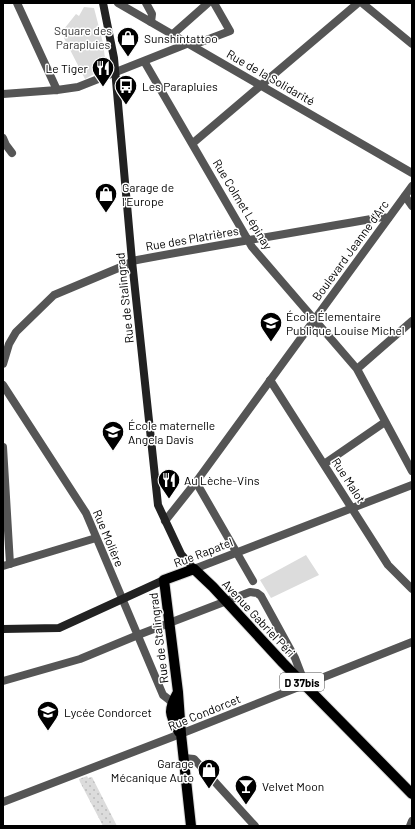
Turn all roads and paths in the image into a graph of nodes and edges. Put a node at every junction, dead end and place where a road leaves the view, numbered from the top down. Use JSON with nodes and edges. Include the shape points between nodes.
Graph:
{"nodes":[{"id":1,"x":17,"y":3,"type":"edge"},
{"id":2,"x":102,"y":3,"type":"edge"},
{"id":3,"x":118,"y":3,"type":"edge"},
{"id":4,"x":146,"y":3,"type":"edge"},
{"id":5,"x":208,"y":3,"type":"edge"},
{"id":6,"x":214,"y":3,"type":"edge"},
{"id":7,"x":358,"y":3,"type":"edge"},
{"id":8,"x":362,"y":3,"type":"edge"},
{"id":9,"x":151,"y":22,"type":"junction"},
{"id":10,"x":173,"y":34,"type":"junction"},
{"id":11,"x":189,"y":43,"type":"junction"},
{"id":12,"x":412,"y":44,"type":"edge"},
{"id":13,"x":144,"y":61,"type":"junction"},
{"id":14,"x":115,"y":72,"type":"junction"},
{"id":15,"x":261,"y":85,"type":"junction"},
{"id":16,"x":57,"y":90,"type":"junction"},
{"id":17,"x":3,"y":94,"type":"edge"},
{"id":18,"x":3,"y":138,"type":"edge"},
{"id":19,"x":193,"y":143,"type":"junction"},
{"id":20,"x":12,"y":153,"type":"dead end"},
{"id":21,"x":412,"y":173,"type":"edge"},
{"id":22,"x":412,"y":186,"type":"edge"},
{"id":23,"x":405,"y":196,"type":"junction"},
{"id":24,"x":412,"y":206,"type":"edge"},
{"id":25,"x":388,"y":218,"type":"junction"},
{"id":26,"x":249,"y":240,"type":"junction"},
{"id":27,"x":132,"y":261,"type":"junction"},
{"id":28,"x":314,"y":320,"type":"junction"},
{"id":29,"x":412,"y":321,"type":"edge"},
{"id":30,"x":3,"y":364,"type":"edge"},
{"id":31,"x":357,"y":369,"type":"junction"},
{"id":32,"x":3,"y":380,"type":"edge"},
{"id":33,"x":270,"y":380,"type":"junction"},
{"id":34,"x":3,"y":384,"type":"edge"},
{"id":35,"x":385,"y":422,"type":"junction"},
{"id":36,"x":3,"y":447,"type":"edge"},
{"id":37,"x":324,"y":464,"type":"junction"},
{"id":38,"x":412,"y":471,"type":"edge"},
{"id":39,"x":196,"y":482,"type":"junction"},
{"id":40,"x":412,"y":486,"type":"edge"},
{"id":41,"x":353,"y":509,"type":"junction"},
{"id":42,"x":165,"y":521,"type":"junction"},
{"id":43,"x":96,"y":538,"type":"junction"},
{"id":44,"x":237,"y":553,"type":"junction"},
{"id":45,"x":6,"y":565,"type":"edge"},
{"id":46,"x":194,"y":569,"type":"junction"},
{"id":47,"x":164,"y":580,"type":"junction"},
{"id":48,"x":253,"y":581,"type":"dead end"},
{"id":49,"x":412,"y":589,"type":"edge"},
{"id":50,"x":122,"y":600,"type":"junction"},
{"id":51,"x":225,"y":602,"type":"junction"},
{"id":52,"x":170,"y":624,"type":"junction"},
{"id":53,"x":3,"y":629,"type":"edge"},
{"id":54,"x":138,"y":635,"type":"junction"},
{"id":55,"x":412,"y":642,"type":"edge"},
{"id":56,"x":3,"y":681,"type":"edge"},
{"id":57,"x":305,"y":686,"type":"junction"},
{"id":58,"x":176,"y":703,"type":"junction"},
{"id":59,"x":181,"y":734,"type":"junction"},
{"id":60,"x":184,"y":758,"type":"junction"},
{"id":61,"x":412,"y":794,"type":"edge"},
{"id":62,"x":3,"y":802,"type":"edge"},
{"id":63,"x":412,"y":821,"type":"edge"},
{"id":64,"x":191,"y":826,"type":"edge"},
{"id":65,"x":255,"y":826,"type":"edge"},
{"id":66,"x":410,"y":826,"type":"edge"}],
"edges":[{"from":1,"to":16,"type":"street"},
{"from":2,"to":14,"type":"main road","name":"Rue de Stalingrad"},
{"from":3,"to":9,"type":"street","name":"Rue de la Solidarité"},
{"from":4,"to":9,"type":"street","via":[[152,14]]},
{"from":5,"to":10,"type":"street"},
{"from":6,"to":11,"type":"street","via":[[230,31],[201,42]]},
{"from":7,"to":15,"type":"street"},
{"from":8,"to":12,"type":"street"},
{"from":9,"to":10,"type":"street","name":"Rue de la Solidarité"},
{"from":10,"to":11,"type":"street","name":"Rue de la Solidarité"},
{"from":11,"to":13,"type":"street"},
{"from":11,"to":15,"type":"street","name":"Rue de la Solidarité"},
{"from":13,"to":14,"type":"street"},
{"from":13,"to":19,"type":"street","name":"Rue Colmet Lépinay"},
{"from":14,"to":16,"type":"street","via":[[78,87]]},
{"from":14,"to":27,"type":"main road","name":"Rue de Stalingrad"},
{"from":15,"to":19,"type":"street"},
{"from":15,"to":21,"type":"street","name":"Rue de la Solidarité"},
{"from":16,"to":17,"type":"street"},
{"from":18,"to":20,"type":"street"},
{"from":19,"to":26,"type":"street","name":"Rue Colmet Lépinay"},
{"from":22,"to":23,"type":"street","name":"Boulevard Jeanne d'Arc"},
{"from":23,"to":24,"type":"street"},
{"from":23,"to":25,"type":"street","name":"Boulevard Jeanne d'Arc"},
{"from":25,"to":26,"type":"street","name":"Rue des Platrières"},
{"from":25,"to":28,"type":"street","name":"Boulevard Jeanne d'Arc"},
{"from":26,"to":27,"type":"street","name":"Rue des Platrières"},
{"from":26,"to":28,"type":"street","name":"Rue Colmet Lépinay","via":[[252,247]]},
{"from":27,"to":30,"type":"street","name":"Rue des Platrières","via":[[54,296],[16,332]]},
{"from":27,"to":42,"type":"main road","name":"Rue de Stalingrad","via":[[158,505]]},
{"from":28,"to":31,"type":"street","name":"Rue Colmet Lépinay"},
{"from":28,"to":33,"type":"street","name":"Boulevard Jeanne d'Arc"},
{"from":29,"to":31,"type":"street"},
{"from":31,"to":35,"type":"street","name":"Rue Colmet Lépinay"},
{"from":32,"to":34,"type":"street"},
{"from":33,"to":37,"type":"street","name":"Rue Malot"},
{"from":33,"to":39,"type":"street","name":"Boulevard Jeanne d'Arc"},
{"from":34,"to":43,"type":"street","name":"Rue Molière","via":[[86,513]]},
{"from":35,"to":37,"type":"street"},
{"from":35,"to":38,"type":"street","name":"Rue Colmet Lépinay"},
{"from":36,"to":45,"type":"street"},
{"from":37,"to":41,"type":"street","name":"Rue Malot"},
{"from":39,"to":42,"type":"street","name":"Boulevard Jeanne d'Arc"},
{"from":39,"to":44,"type":"street"},
{"from":40,"to":41,"type":"street","name":"Rue Rapatel"},
{"from":41,"to":44,"type":"street","name":"Rue Rapatel"},
{"from":41,"to":49,"type":"street","name":"Rue Malot","via":[[388,565]]},
{"from":42,"to":46,"type":"main road","name":"Avenue Gabriel Péri","number":"D 37bis","via":[[181,554]]},
{"from":43,"to":45,"type":"street"},
{"from":43,"to":50,"type":"street","name":"Rue Molière"},
{"from":44,"to":46,"type":"street","name":"Rue Rapatel"},
{"from":44,"to":48,"type":"street"},
{"from":46,"to":47,"type":"main road","name":"Rue Rapatel"},
{"from":46,"to":51,"type":"main road","name":"Avenue Gabriel Péri","number":"D 37bis"},
{"from":47,"to":50,"type":"main road","name":"Rue Rapatel"},
{"from":47,"to":52,"type":"main road","name":"Rue de Stalingrad"},
{"from":50,"to":53,"type":"main road","name":"Rue Rapatel","via":[[59,628]]},
{"from":50,"to":54,"type":"street","name":"Rue Molière"},
{"from":51,"to":52,"type":"street"},
{"from":51,"to":57,"type":"main road","name":"Avenue Gabriel Péri","number":"D 37bis"},
{"from":51,"to":57,"type":"street","via":[[250,592],[260,596],[295,658]]},
{"from":52,"to":54,"type":"street"},
{"from":52,"to":58,"type":"main road","name":"Rue de Stalingrad","via":[[178,692]]},
{"from":54,"to":56,"type":"street","via":[[80,659]]},
{"from":54,"to":58,"type":"street","name":"Rue Molière","via":[[163,695]]},
{"from":55,"to":57,"type":"street","name":"Rue Condorcet"},
{"from":57,"to":59,"type":"street","name":"Rue Condorcet"},
{"from":57,"to":61,"type":"main road","name":"Avenue Gabriel Péri","number":"D 37bis"},
{"from":58,"to":59,"type":"main road","via":[[170,708],[171,715]]},
{"from":59,"to":60,"type":"main road"},
{"from":59,"to":62,"type":"street","name":"Rue Condorcet"},
{"from":60,"to":64,"type":"main road"},
{"from":60,"to":65,"type":"street","via":[[194,759]]},
{"from":63,"to":66,"type":"street"}]}
